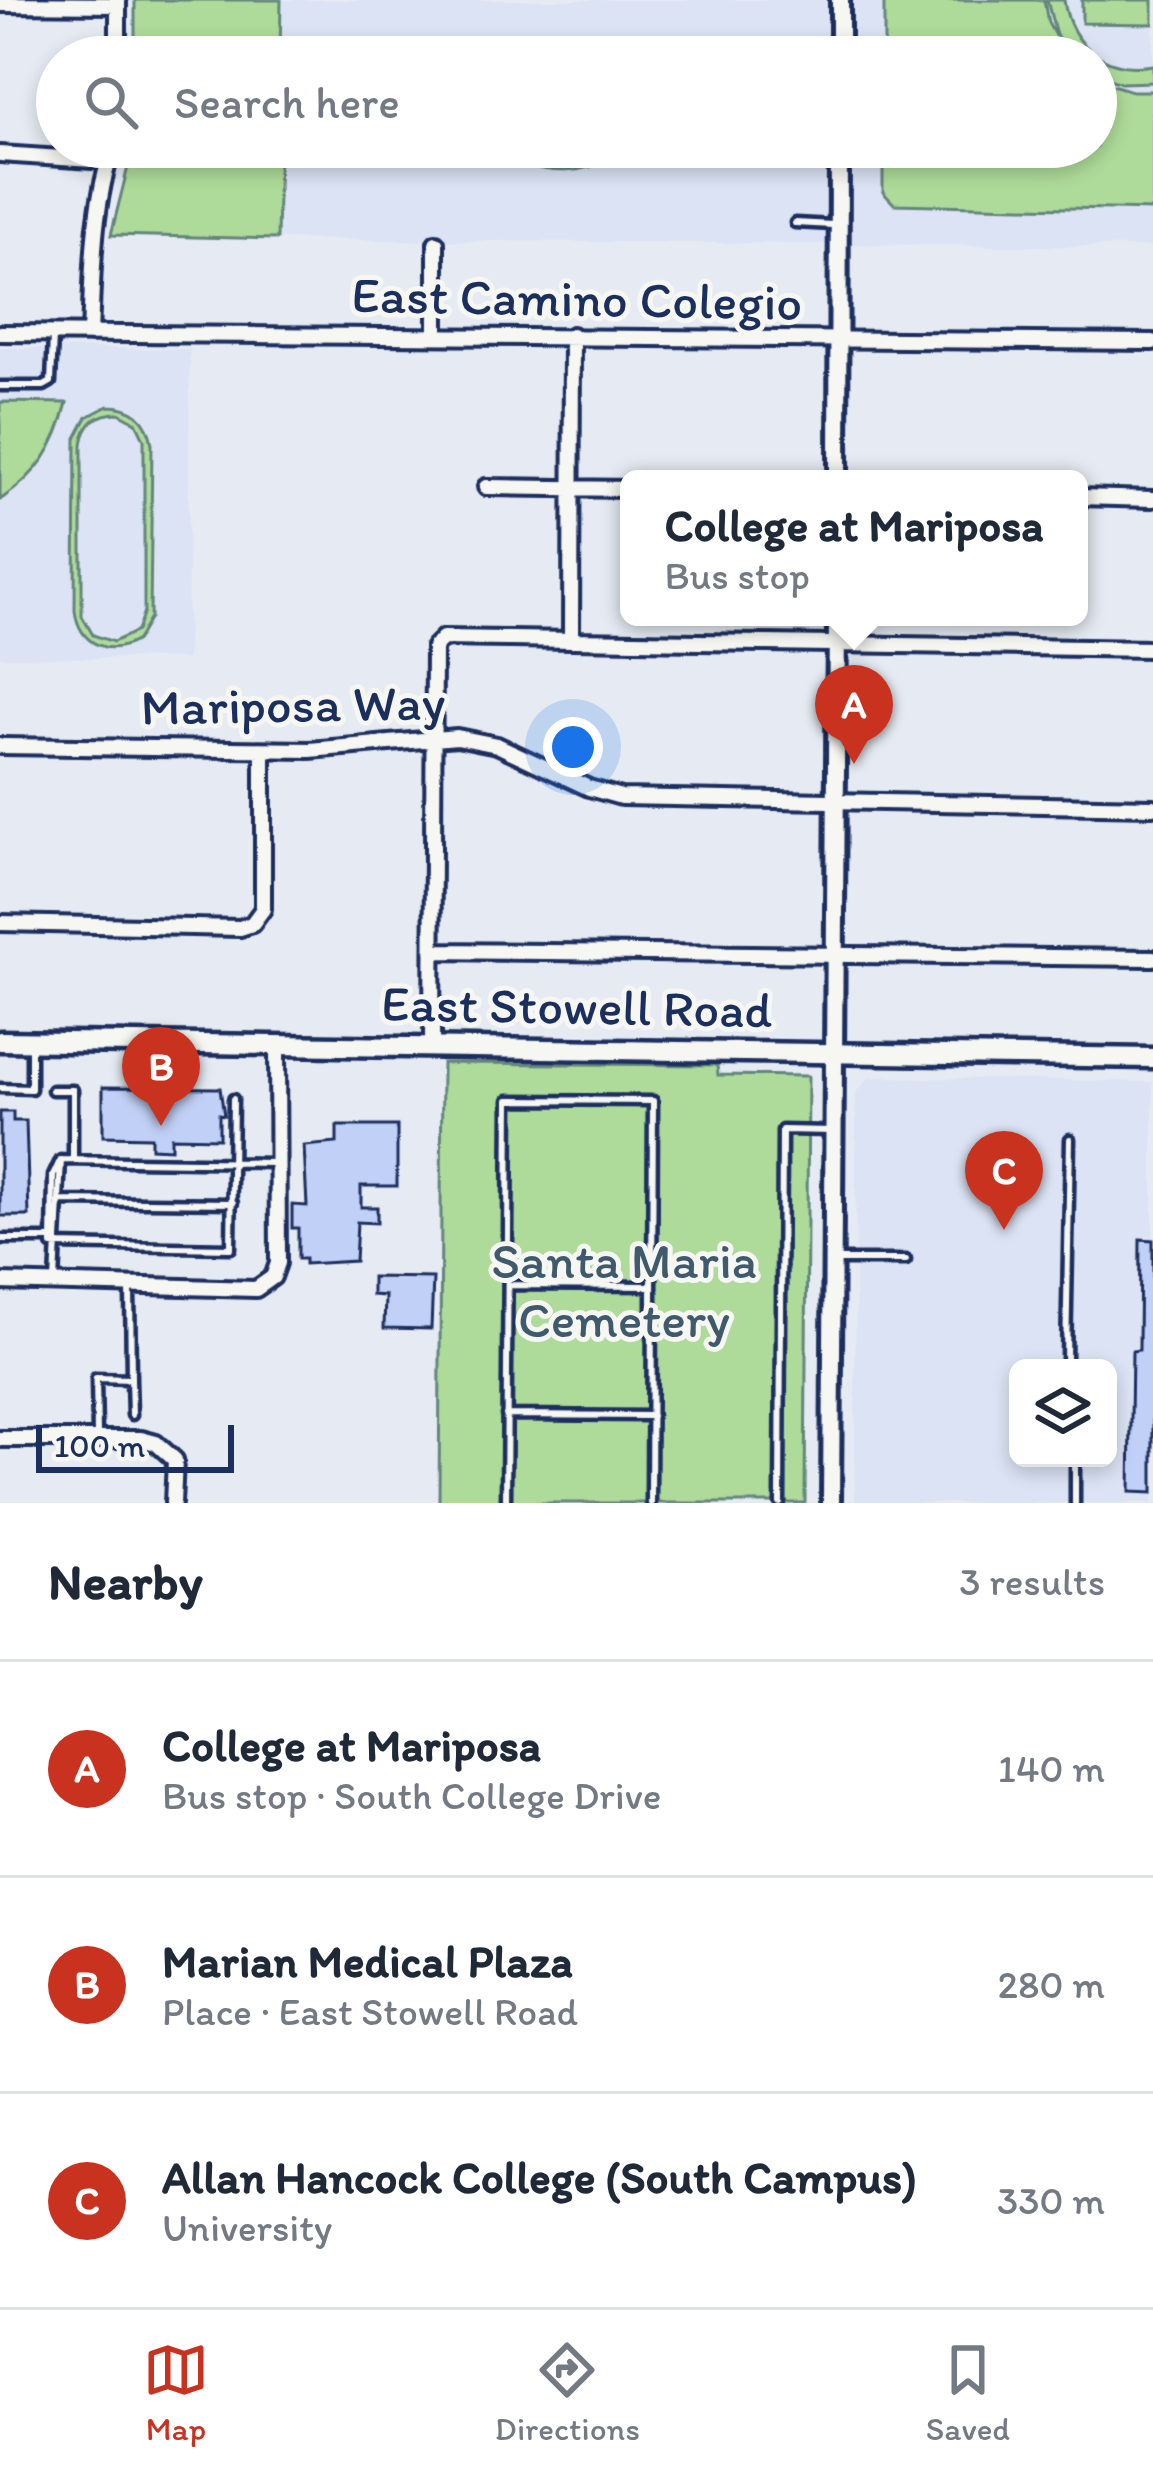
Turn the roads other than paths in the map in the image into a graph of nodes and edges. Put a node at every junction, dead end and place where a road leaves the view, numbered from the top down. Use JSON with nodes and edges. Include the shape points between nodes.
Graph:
{"nodes":[{"id":1,"x":840,"y":0,"type":"edge"},
{"id":2,"x":118,"y":3,"type":"edge"},
{"id":3,"x":0,"y":4,"type":"edge"},
{"id":4,"x":118,"y":36,"type":"edge"},
{"id":5,"x":840,"y":36,"type":"edge"},
{"id":6,"x":0,"y":154,"type":"edge"},
{"id":7,"x":36,"y":154,"type":"edge"},
{"id":8,"x":108,"y":168,"type":"edge"},
{"id":9,"x":839,"y":168,"type":"edge"},
{"id":10,"x":795,"y":223,"type":"dead end"},
{"id":11,"x":839,"y":225,"type":"junction"},
{"id":12,"x":436,"y":244,"type":"dead end"},
{"id":13,"x":0,"y":333,"type":"edge"},
{"id":14,"x":53,"y":333,"type":"junction"},
{"id":15,"x":90,"y":334,"type":"junction"},
{"id":16,"x":436,"y":335,"type":"junction"},
{"id":17,"x":572,"y":335,"type":"junction"},
{"id":18,"x":838,"y":340,"type":"junction"},
{"id":19,"x":1153,"y":342,"type":"edge"},
{"id":20,"x":0,"y":386,"type":"edge"},
{"id":21,"x":838,"y":470,"type":"edge"},
{"id":22,"x":486,"y":487,"type":"dead end"},
{"id":23,"x":573,"y":488,"type":"junction"},
{"id":24,"x":620,"y":489,"type":"edge"},
{"id":25,"x":1088,"y":497,"type":"edge"},
{"id":26,"x":1153,"y":499,"type":"edge"},
{"id":27,"x":837,"y":626,"type":"edge"},
{"id":28,"x":571,"y":640,"type":"junction"},
{"id":29,"x":837,"y":646,"type":"junction"},
{"id":30,"x":1153,"y":649,"type":"edge"},
{"id":31,"x":433,"y":738,"type":"junction"},
{"id":32,"x":0,"y":746,"type":"edge"},
{"id":33,"x":263,"y":750,"type":"junction"},
{"id":34,"x":836,"y":801,"type":"junction"},
{"id":35,"x":1153,"y":807,"type":"edge"},
{"id":36,"x":0,"y":923,"type":"edge"},
{"id":37,"x":433,"y":951,"type":"junction"},
{"id":38,"x":835,"y":952,"type":"junction"},
{"id":39,"x":1153,"y":958,"type":"edge"},
{"id":40,"x":0,"y":1041,"type":"edge"},
{"id":41,"x":31,"y":1041,"type":"junction"},
{"id":42,"x":278,"y":1045,"type":"junction"},
{"id":43,"x":432,"y":1045,"type":"junction"},
{"id":44,"x":835,"y":1053,"type":"junction"},
{"id":45,"x":1153,"y":1058,"type":"edge"},
{"id":46,"x":0,"y":1088,"type":"edge"},
{"id":47,"x":52,"y":1090,"type":"dead end"},
{"id":48,"x":233,"y":1099,"type":"dead end"},
{"id":49,"x":834,"y":1131,"type":"junction"},
{"id":50,"x":1070,"y":1139,"type":"dead end"},
{"id":51,"x":61,"y":1160,"type":"junction"},
{"id":52,"x":73,"y":1160,"type":"junction"},
{"id":53,"x":234,"y":1162,"type":"junction"},
{"id":54,"x":278,"y":1163,"type":"junction"},
{"id":55,"x":60,"y":1202,"type":"junction"},
{"id":56,"x":233,"y":1203,"type":"junction"},
{"id":57,"x":0,"y":1239,"type":"edge"},
{"id":58,"x":54,"y":1245,"type":"junction"},
{"id":59,"x":833,"y":1260,"type":"junction"},
{"id":60,"x":906,"y":1260,"type":"dead end"},
{"id":61,"x":0,"y":1282,"type":"edge"},
{"id":62,"x":55,"y":1283,"type":"junction"},
{"id":63,"x":508,"y":1285,"type":"junction"},
{"id":64,"x":130,"y":1286,"type":"junction"},
{"id":65,"x":652,"y":1286,"type":"junction"},
{"id":66,"x":1066,"y":1359,"type":"edge"},
{"id":67,"x":131,"y":1379,"type":"junction"},
{"id":68,"x":132,"y":1415,"type":"dead end"},
{"id":69,"x":506,"y":1415,"type":"junction"},
{"id":70,"x":652,"y":1416,"type":"junction"},
{"id":71,"x":0,"y":1439,"type":"edge"},
{"id":72,"x":97,"y":1439,"type":"junction"},
{"id":73,"x":1075,"y":1467,"type":"edge"},
{"id":74,"x":173,"y":1503,"type":"edge"},
{"id":75,"x":506,"y":1503,"type":"edge"},
{"id":76,"x":651,"y":1503,"type":"edge"},
{"id":77,"x":780,"y":1503,"type":"edge"},
{"id":78,"x":832,"y":1503,"type":"edge"},
{"id":79,"x":1075,"y":1503,"type":"edge"}],
"edges":[{"from":1,"to":5,"type":"street"},
{"from":2,"to":3,"type":"street"},
{"from":2,"to":4,"type":"street"},
{"from":6,"to":7,"type":"street"},
{"from":8,"to":15,"type":"street","via":[[94,228]]},
{"from":9,"to":11,"type":"street"},
{"from":10,"to":11,"type":"lane"},
{"from":11,"to":18,"type":"street"},
{"from":12,"to":16,"type":"street"},
{"from":13,"to":14,"type":"street","name":"East Camino Colegio"},
{"from":14,"to":15,"type":"street","name":"East Camino Colegio"},
{"from":14,"to":20,"type":"lane","via":[[51,382]]},
{"from":15,"to":16,"type":"street","name":"East Camino Colegio"},
{"from":16,"to":17,"type":"street","name":"East Camino Colegio"},
{"from":17,"to":18,"type":"street","name":"East Camino Colegio"},
{"from":17,"to":23,"type":"street"},
{"from":18,"to":19,"type":"street","name":"East Camino Colegio"},
{"from":18,"to":21,"type":"street"},
{"from":22,"to":23,"type":"street"},
{"from":23,"to":24,"type":"street"},
{"from":23,"to":28,"type":"street"},
{"from":25,"to":26,"type":"street"},
{"from":27,"to":29,"type":"street"},
{"from":28,"to":29,"type":"street"},
{"from":28,"to":31,"type":"street","via":[[443,638],[435,644]]},
{"from":29,"to":30,"type":"street"},
{"from":29,"to":34,"type":"street"},
{"from":31,"to":33,"type":"street","name":"Mariposa Way"},
{"from":31,"to":34,"type":"street","name":"Mariposa Way","via":[[497,745],[621,796]]},
{"from":31,"to":37,"type":"street"},
{"from":32,"to":33,"type":"street","name":"Mariposa Way"},
{"from":33,"to":36,"type":"street","via":[[263,909],[252,924]]},
{"from":34,"to":35,"type":"street","name":"Mariposa Way"},
{"from":34,"to":38,"type":"street"},
{"from":37,"to":38,"type":"street"},
{"from":37,"to":43,"type":"street"},
{"from":38,"to":39,"type":"street"},
{"from":38,"to":44,"type":"street"},
{"from":40,"to":41,"type":"main road","name":"East Stowell Road"},
{"from":41,"to":42,"type":"main road","name":"East Stowell Road"},
{"from":41,"to":46,"type":"lane","via":[[31,1089]]},
{"from":42,"to":43,"type":"main road","name":"East Stowell Road"},
{"from":42,"to":54,"type":"street"},
{"from":43,"to":44,"type":"main road","name":"East Stowell Road"},
{"from":44,"to":45,"type":"main road","name":"East Stowell Road"},
{"from":44,"to":49,"type":"street"},
{"from":47,"to":52,"type":"lane","via":[[73,1090]]},
{"from":48,"to":53,"type":"lane"},
{"from":49,"to":59,"type":"street"},
{"from":49,"to":77,"type":"lane","via":[[782,1130]]},
{"from":50,"to":66,"type":"lane"},
{"from":51,"to":52,"type":"lane"},
{"from":51,"to":55,"type":"lane"},
{"from":51,"to":58,"type":"lane","via":[[53,1175]]},
{"from":52,"to":53,"type":"lane"},
{"from":53,"to":54,"type":"lane"},
{"from":53,"to":56,"type":"lane"},
{"from":54,"to":64,"type":"street","via":[[276,1269],[265,1286]]},
{"from":55,"to":56,"type":"lane"},
{"from":55,"to":58,"type":"lane"},
{"from":56,"to":58,"type":"lane","via":[[232,1248]]},
{"from":57,"to":58,"type":"lane"},
{"from":58,"to":62,"type":"lane"},
{"from":59,"to":60,"type":"lane"},
{"from":59,"to":78,"type":"street"},
{"from":61,"to":62,"type":"street"},
{"from":62,"to":64,"type":"street"},
{"from":63,"to":65,"type":"lane"},
{"from":63,"to":65,"type":"lane","via":[[509,1100],[632,1100],[653,1101]]},
{"from":63,"to":69,"type":"lane"},
{"from":64,"to":67,"type":"lane"},
{"from":65,"to":70,"type":"lane"},
{"from":67,"to":68,"type":"lane"},
{"from":67,"to":72,"type":"lane","via":[[96,1378]]},
{"from":69,"to":70,"type":"lane"},
{"from":69,"to":75,"type":"lane"},
{"from":70,"to":76,"type":"lane"},
{"from":71,"to":72,"type":"street"},
{"from":72,"to":74,"type":"street","via":[[141,1439],[168,1451],[175,1460]]},
{"from":73,"to":79,"type":"lane"}]}
